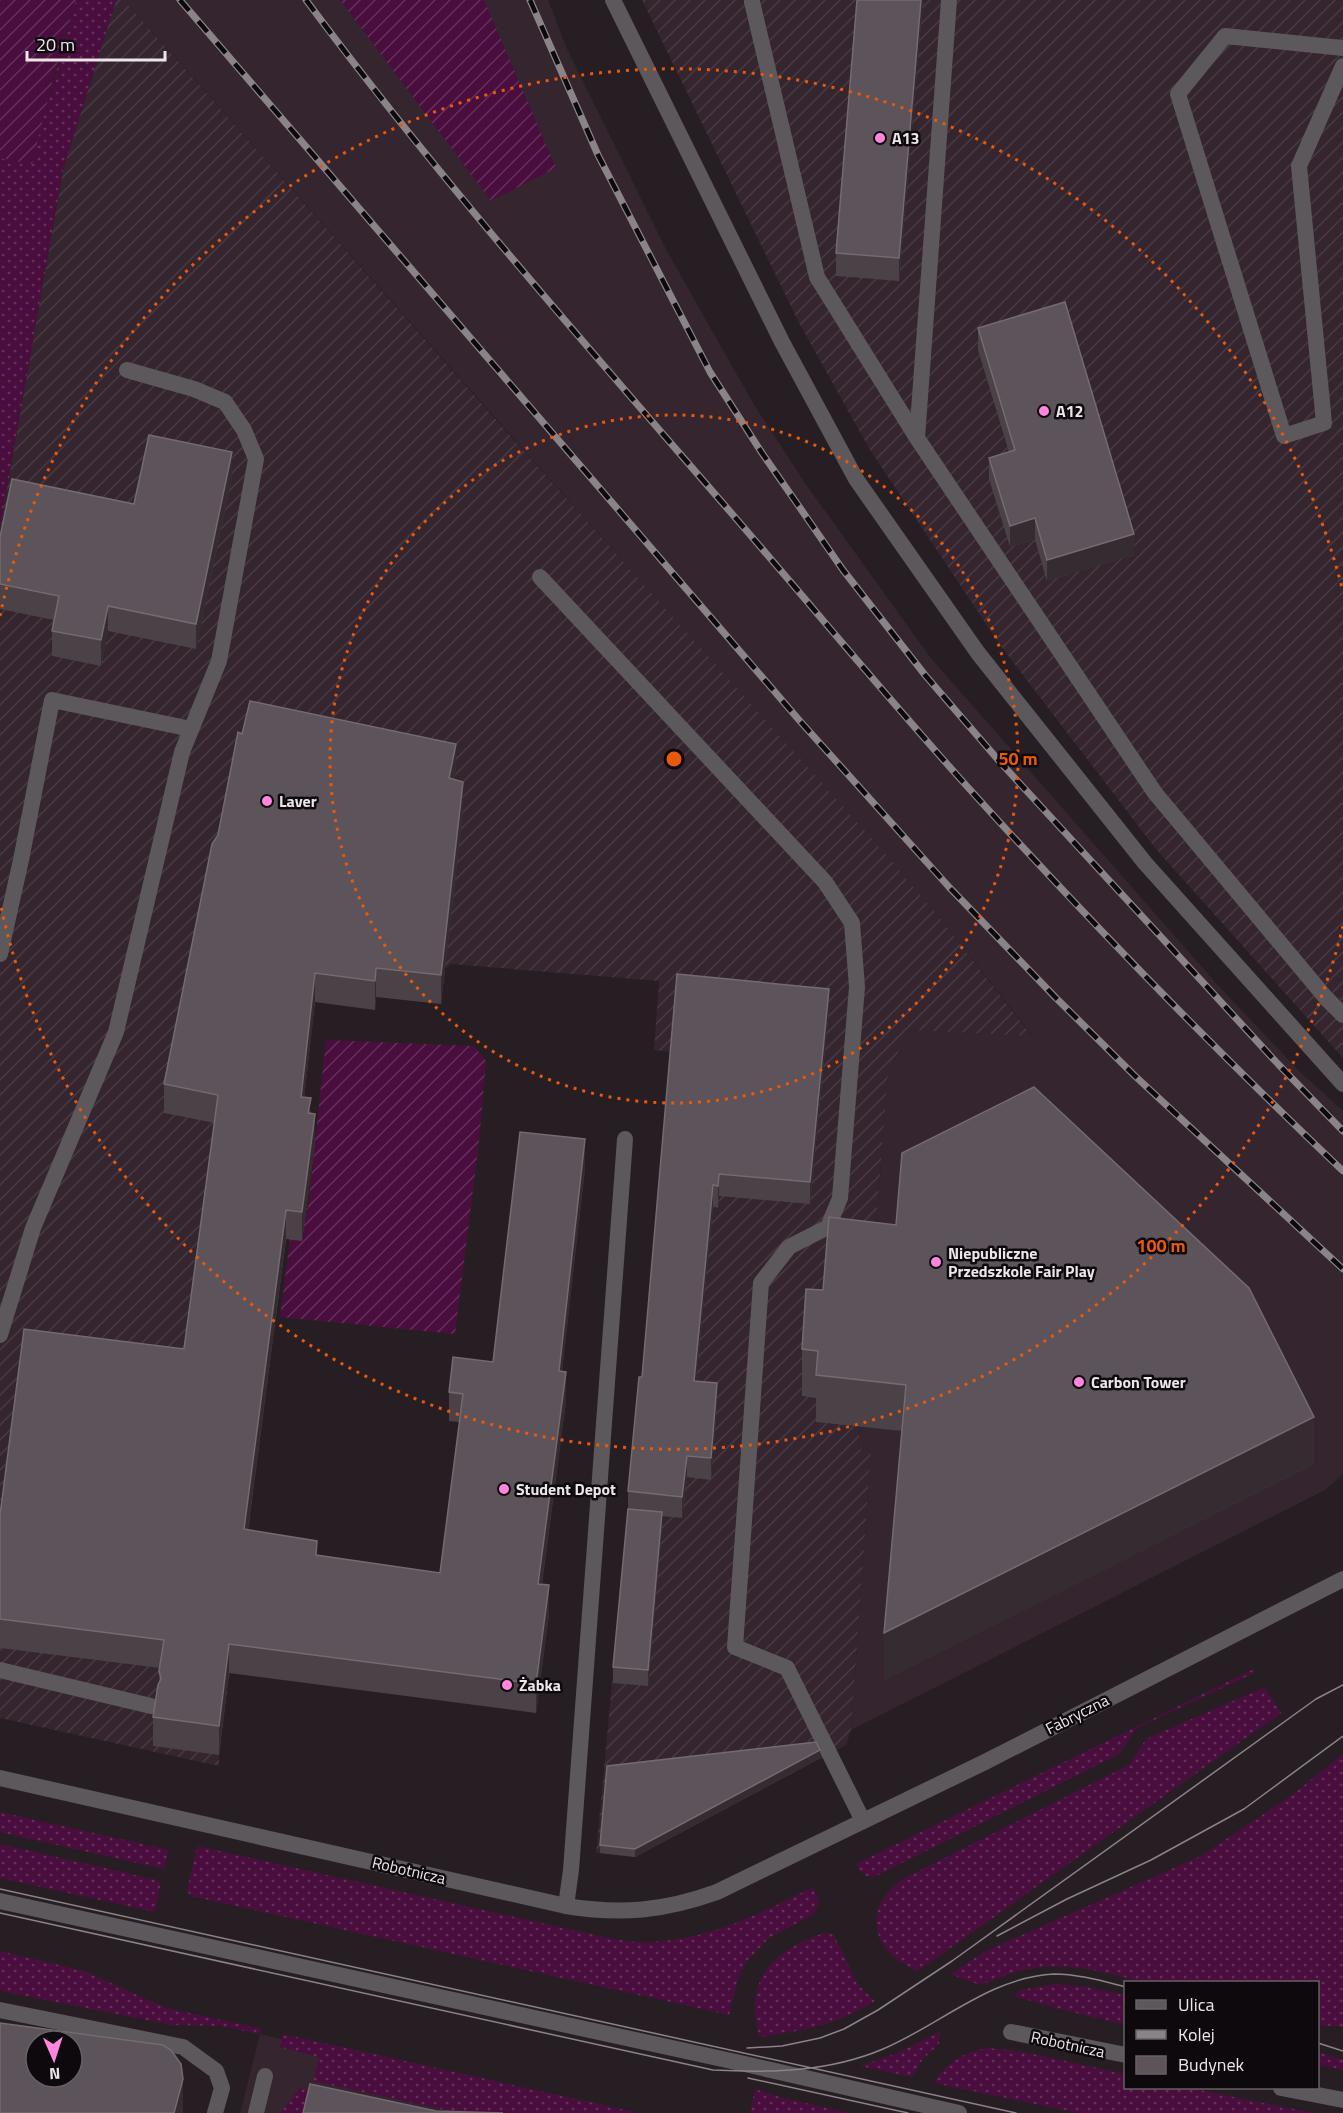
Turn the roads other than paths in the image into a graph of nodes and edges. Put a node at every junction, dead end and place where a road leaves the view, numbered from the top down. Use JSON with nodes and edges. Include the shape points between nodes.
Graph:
{"nodes":[{"id":1,"x":613,"y":0,"type":"edge"},
{"id":2,"x":949,"y":0,"type":"edge"},
{"id":3,"x":752,"y":2,"type":"dead end"},
{"id":4,"x":1343,"y":48,"type":"edge"},
{"id":5,"x":1343,"y":66,"type":"edge"},
{"id":6,"x":128,"y":370,"type":"dead end"},
{"id":7,"x":917,"y":438,"type":"junction"},
{"id":8,"x":540,"y":577,"type":"dead end"},
{"id":9,"x":191,"y":729,"type":"junction"},
{"id":10,"x":0,"y":954,"type":"edge"},
{"id":11,"x":1343,"y":1015,"type":"edge"},
{"id":12,"x":1343,"y":1084,"type":"edge"},
{"id":13,"x":625,"y":1139,"type":"dead end"},
{"id":14,"x":4,"y":1305,"type":"edge"},
{"id":15,"x":0,"y":1335,"type":"edge"},
{"id":16,"x":1343,"y":1579,"type":"edge"},
{"id":17,"x":0,"y":1670,"type":"edge"},
{"id":18,"x":151,"y":1706,"type":"dead end"},
{"id":19,"x":0,"y":1778,"type":"edge"},
{"id":20,"x":863,"y":1821,"type":"junction"},
{"id":21,"x":810,"y":1847,"type":"joint"},
{"id":22,"x":0,"y":1901,"type":"edge"},
{"id":23,"x":566,"y":1906,"type":"junction"},
{"id":24,"x":0,"y":2010,"type":"edge"},
{"id":25,"x":1011,"y":2032,"type":"dead end"},
{"id":26,"x":1124,"y":2055,"type":"edge"},
{"id":27,"x":265,"y":2076,"type":"dead end"},
{"id":28,"x":1286,"y":2089,"type":"edge"},
{"id":29,"x":1343,"y":2100,"type":"edge"},
{"id":30,"x":215,"y":2113,"type":"edge"},
{"id":31,"x":256,"y":2113,"type":"edge"},
{"id":32,"x":959,"y":2113,"type":"edge"}],
"edges":[{"from":1,"to":12,"type":"street","via":[[782,342],[856,479],[978,652],[1145,862]]},
{"from":2,"to":7,"type":"street"},
{"from":3,"to":7,"type":"street","via":[[817,277]]},
{"from":4,"to":5,"type":"street","via":[[1225,36],[1178,94],[1284,435],[1324,423],[1299,166]]},
{"from":6,"to":9,"type":"street","via":[[225,402],[244,430],[256,459],[219,661]]},
{"from":7,"to":11,"type":"street","via":[[1155,793]]},
{"from":8,"to":20,"type":"street","via":[[825,882],[852,923],[857,987],[840,1198],[828,1227],[789,1247],[761,1283],[735,1647],[787,1668]]},
{"from":9,"to":10,"type":"street","via":[[52,700]]},
{"from":9,"to":14,"type":"street","via":[[182,752],[116,1032]]},
{"from":13,"to":23,"type":"street"},
{"from":14,"to":15,"type":"street"},
{"from":16,"to":20,"type":"street","name":"Fabryczna"},
{"from":17,"to":18,"type":"street"},
{"from":19,"to":23,"type":"street","name":"Robotnicza"},
{"from":20,"to":21,"type":"street","name":"Fabryczna"},
{"from":21,"to":23,"type":"street","name":"Robotnicza","via":[[693,1900],[644,1911]]},
{"from":22,"to":32,"type":"street"},
{"from":24,"to":30,"type":"street","via":[[183,2047],[216,2071],[222,2088]]},
{"from":25,"to":26,"type":"street","name":"Robotnicza"},
{"from":27,"to":31,"type":"street"},
{"from":28,"to":29,"type":"street"}]}
